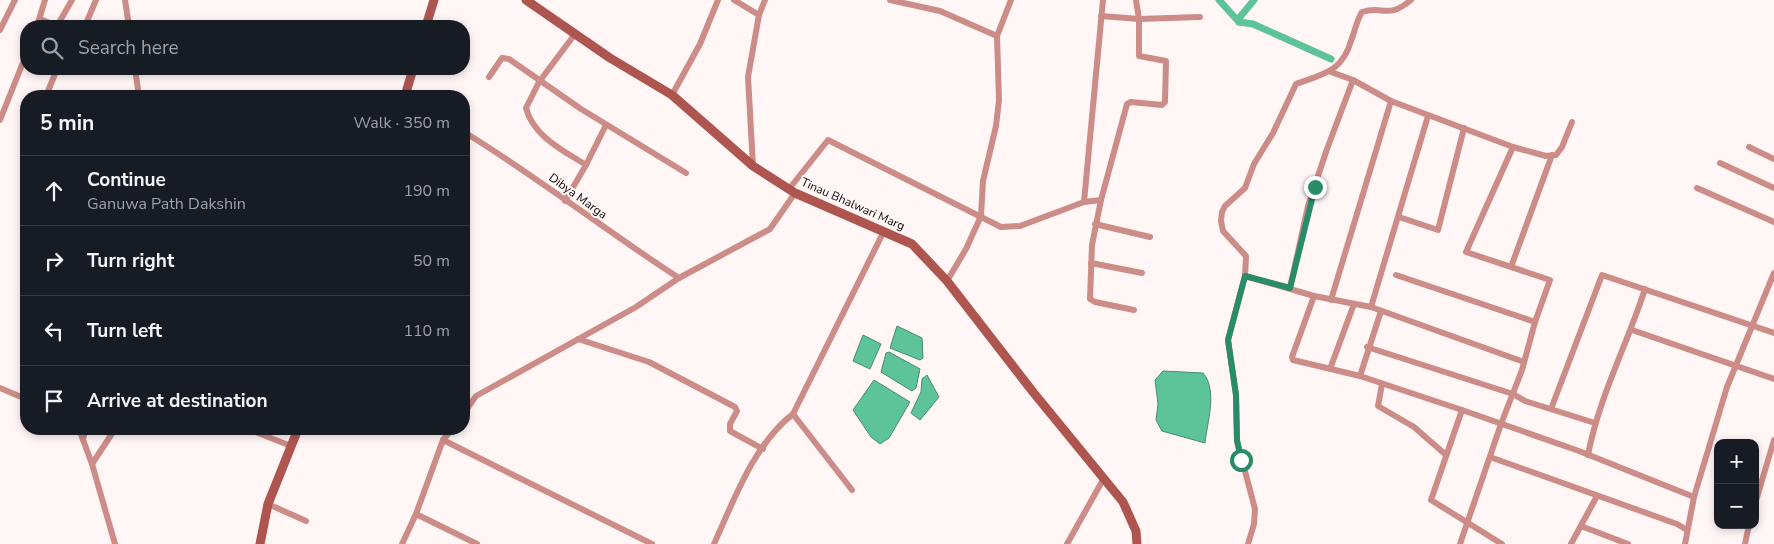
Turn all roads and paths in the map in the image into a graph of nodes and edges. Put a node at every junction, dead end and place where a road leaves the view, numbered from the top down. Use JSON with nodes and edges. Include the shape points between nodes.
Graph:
{"nodes":[{"id":1,"x":15,"y":0,"type":"edge"},
{"id":2,"x":45,"y":0,"type":"edge"},
{"id":3,"x":72,"y":0,"type":"edge"},
{"id":4,"x":96,"y":0,"type":"edge"},
{"id":5,"x":126,"y":0,"type":"edge"},
{"id":6,"x":434,"y":0,"type":"edge"},
{"id":7,"x":526,"y":0,"type":"edge"},
{"id":8,"x":718,"y":0,"type":"edge"},
{"id":9,"x":734,"y":0,"type":"edge"},
{"id":10,"x":765,"y":0,"type":"edge"},
{"id":11,"x":890,"y":0,"type":"edge"},
{"id":12,"x":1011,"y":0,"type":"edge"},
{"id":13,"x":1103,"y":0,"type":"edge"},
{"id":14,"x":1136,"y":0,"type":"edge"},
{"id":15,"x":1411,"y":0,"type":"edge"},
{"id":16,"x":759,"y":15,"type":"junction"},
{"id":17,"x":1101,"y":16,"type":"junction"},
{"id":18,"x":1200,"y":17,"type":"dead end"},
{"id":19,"x":40,"y":19,"type":"edge"},
{"id":20,"x":1139,"y":19,"type":"junction"},
{"id":21,"x":60,"y":20,"type":"edge"},
{"id":22,"x":88,"y":20,"type":"edge"},
{"id":23,"x":128,"y":20,"type":"edge"},
{"id":24,"x":428,"y":20,"type":"edge"},
{"id":25,"x":0,"y":30,"type":"edge"},
{"id":26,"x":575,"y":34,"type":"junction"},
{"id":27,"x":996,"y":36,"type":"junction"},
{"id":28,"x":20,"y":70,"type":"edge"},
{"id":29,"x":1331,"y":72,"type":"junction"},
{"id":30,"x":55,"y":75,"type":"edge"},
{"id":31,"x":136,"y":75,"type":"edge"},
{"id":32,"x":411,"y":75,"type":"edge"},
{"id":33,"x":489,"y":76,"type":"dead end"},
{"id":34,"x":1353,"y":80,"type":"junction"},
{"id":35,"x":539,"y":82,"type":"junction"},
{"id":36,"x":48,"y":90,"type":"edge"},
{"id":37,"x":138,"y":90,"type":"edge"},
{"id":38,"x":407,"y":90,"type":"edge"},
{"id":39,"x":672,"y":94,"type":"junction"},
{"id":40,"x":1391,"y":101,"type":"junction"},
{"id":41,"x":1428,"y":116,"type":"junction"},
{"id":42,"x":0,"y":120,"type":"edge"},
{"id":43,"x":1572,"y":122,"type":"dead end"},
{"id":44,"x":606,"y":124,"type":"junction"},
{"id":45,"x":1464,"y":128,"type":"junction"},
{"id":46,"x":470,"y":136,"type":"edge"},
{"id":47,"x":1513,"y":147,"type":"junction"},
{"id":48,"x":1748,"y":147,"type":"dead end"},
{"id":49,"x":1552,"y":156,"type":"junction"},
{"id":50,"x":1774,"y":160,"type":"edge"},
{"id":51,"x":1720,"y":163,"type":"dead end"},
{"id":52,"x":586,"y":165,"type":"junction"},
{"id":53,"x":753,"y":166,"type":"junction"},
{"id":54,"x":686,"y":173,"type":"dead end"},
{"id":55,"x":1697,"y":188,"type":"dead end"},
{"id":56,"x":1774,"y":188,"type":"edge"},
{"id":57,"x":792,"y":191,"type":"junction"},
{"id":58,"x":1101,"y":200,"type":"junction"},
{"id":59,"x":565,"y":201,"type":"junction"},
{"id":60,"x":1084,"y":202,"type":"junction"},
{"id":61,"x":981,"y":216,"type":"junction"},
{"id":62,"x":1399,"y":217,"type":"junction"},
{"id":63,"x":1774,"y":222,"type":"edge"},
{"id":64,"x":1095,"y":224,"type":"junction"},
{"id":65,"x":884,"y":231,"type":"junction"},
{"id":66,"x":1150,"y":237,"type":"dead end"},
{"id":67,"x":1091,"y":263,"type":"junction"},
{"id":68,"x":1511,"y":267,"type":"junction"},
{"id":69,"x":1142,"y":273,"type":"dead end"},
{"id":70,"x":1774,"y":273,"type":"edge"},
{"id":71,"x":1396,"y":275,"type":"dead end"},
{"id":72,"x":1245,"y":276,"type":"junction"},
{"id":73,"x":679,"y":278,"type":"junction"},
{"id":74,"x":947,"y":281,"type":"junction"},
{"id":75,"x":1290,"y":288,"type":"junction"},
{"id":76,"x":1645,"y":289,"type":"junction"},
{"id":77,"x":1314,"y":296,"type":"junction"},
{"id":78,"x":1331,"y":300,"type":"junction"},
{"id":79,"x":1354,"y":304,"type":"junction"},
{"id":80,"x":1371,"y":307,"type":"junction"},
{"id":81,"x":1134,"y":310,"type":"dead end"},
{"id":82,"x":1381,"y":311,"type":"junction"},
{"id":83,"x":1535,"y":322,"type":"junction"},
{"id":84,"x":1751,"y":325,"type":"junction"},
{"id":85,"x":1632,"y":330,"type":"junction"},
{"id":86,"x":1774,"y":333,"type":"edge"},
{"id":87,"x":578,"y":339,"type":"junction"},
{"id":88,"x":1367,"y":347,"type":"junction"},
{"id":89,"x":1524,"y":362,"type":"junction"},
{"id":90,"x":1735,"y":365,"type":"junction"},
{"id":91,"x":1330,"y":369,"type":"junction"},
{"id":92,"x":1360,"y":376,"type":"junction"},
{"id":93,"x":1774,"y":379,"type":"edge"},
{"id":94,"x":1382,"y":384,"type":"junction"},
{"id":95,"x":0,"y":388,"type":"edge"},
{"id":96,"x":1514,"y":394,"type":"junction"},
{"id":97,"x":20,"y":396,"type":"edge"},
{"id":98,"x":470,"y":404,"type":"edge"},
{"id":99,"x":1552,"y":408,"type":"junction"},
{"id":100,"x":1462,"y":410,"type":"junction"},
{"id":101,"x":793,"y":414,"type":"junction"},
{"id":102,"x":1595,"y":423,"type":"junction"},
{"id":103,"x":1501,"y":424,"type":"junction"},
{"id":104,"x":81,"y":435,"type":"edge"},
{"id":105,"x":84,"y":435,"type":"edge"},
{"id":106,"x":111,"y":435,"type":"edge"},
{"id":107,"x":263,"y":435,"type":"edge"},
{"id":108,"x":296,"y":435,"type":"edge"},
{"id":109,"x":447,"y":435,"type":"edge"},
{"id":110,"x":83,"y":439,"type":"junction"},
{"id":111,"x":443,"y":440,"type":"junction"},
{"id":112,"x":1774,"y":440,"type":"edge"},
{"id":113,"x":291,"y":446,"type":"junction"},
{"id":114,"x":763,"y":449,"type":"junction"},
{"id":115,"x":1446,"y":455,"type":"junction"},
{"id":116,"x":1588,"y":456,"type":"junction"},
{"id":117,"x":1490,"y":457,"type":"junction"},
{"id":118,"x":92,"y":464,"type":"junction"},
{"id":119,"x":1104,"y":478,"type":"junction"},
{"id":120,"x":852,"y":490,"type":"dead end"},
{"id":121,"x":1759,"y":491,"type":"edge"},
{"id":122,"x":1597,"y":496,"type":"junction"},
{"id":123,"x":1694,"y":497,"type":"junction"},
{"id":124,"x":268,"y":504,"type":"junction"},
{"id":125,"x":416,"y":514,"type":"junction"},
{"id":126,"x":306,"y":521,"type":"dead end"},
{"id":127,"x":1468,"y":524,"type":"junction"},
{"id":128,"x":1581,"y":526,"type":"junction"},
{"id":129,"x":1748,"y":529,"type":"edge"},
{"id":130,"x":1687,"y":530,"type":"junction"},
{"id":131,"x":115,"y":544,"type":"edge"},
{"id":132,"x":260,"y":544,"type":"edge"},
{"id":133,"x":402,"y":544,"type":"edge"},
{"id":134,"x":477,"y":544,"type":"edge"},
{"id":135,"x":652,"y":544,"type":"edge"},
{"id":136,"x":714,"y":544,"type":"edge"},
{"id":137,"x":1068,"y":544,"type":"edge"},
{"id":138,"x":1137,"y":544,"type":"edge"},
{"id":139,"x":1248,"y":544,"type":"edge"},
{"id":140,"x":1460,"y":544,"type":"edge"},
{"id":141,"x":1502,"y":544,"type":"edge"},
{"id":142,"x":1571,"y":544,"type":"edge"},
{"id":143,"x":1627,"y":544,"type":"edge"},
{"id":144,"x":1685,"y":544,"type":"edge"},
{"id":145,"x":1744,"y":544,"type":"edge"}],
"edges":[{"from":1,"to":25,"type":"street"},
{"from":2,"to":19,"type":"street"},
{"from":3,"to":21,"type":"street"},
{"from":4,"to":22,"type":"street"},
{"from":5,"to":23,"type":"street"},
{"from":6,"to":24,"type":"street"},
{"from":7,"to":26,"type":"street","name":"Tinau Bhalwari Marg"},
{"from":8,"to":39,"type":"street","via":[[700,44]]},
{"from":9,"to":16,"type":"street"},
{"from":10,"to":16,"type":"street"},
{"from":11,"to":27,"type":"street","via":[[940,11]]},
{"from":12,"to":27,"type":"street"},
{"from":13,"to":17,"type":"street"},
{"from":14,"to":20,"type":"street"},
{"from":15,"to":29,"type":"street","via":[[1393,12],[1362,12],[1346,54]]},
{"from":16,"to":53,"type":"street","via":[[748,77]]},
{"from":17,"to":20,"type":"street"},
{"from":17,"to":60,"type":"street"},
{"from":18,"to":20,"type":"street"},
{"from":20,"to":58,"type":"street","via":[[1139,56],[1166,61],[1165,102],[1162,105],[1127,104]]},
{"from":26,"to":35,"type":"street"},
{"from":26,"to":39,"type":"street","name":"Tinau Bhalwari Marg"},
{"from":27,"to":61,"type":"street","via":[[997,117],[992,152],[983,181]]},
{"from":28,"to":42,"type":"street"},
{"from":29,"to":34,"type":"street"},
{"from":29,"to":72,"type":"street","via":[[1296,84],[1245,188],[1225,206],[1221,221],[1223,231],[1246,256]]},
{"from":30,"to":36,"type":"street"},
{"from":31,"to":37,"type":"street"},
{"from":32,"to":38,"type":"street"},
{"from":33,"to":35,"type":"street","via":[[502,58]]},
{"from":34,"to":40,"type":"street"},
{"from":34,"to":75,"type":"street","via":[[1308,206]]},
{"from":35,"to":44,"type":"street"},
{"from":35,"to":52,"type":"street","via":[[526,103],[527,115],[550,143]]},
{"from":39,"to":53,"type":"street","name":"Tinau Bhalwari Marg"},
{"from":40,"to":41,"type":"street"},
{"from":40,"to":78,"type":"street"},
{"from":41,"to":45,"type":"street"},
{"from":41,"to":62,"type":"street"},
{"from":43,"to":49,"type":"street","via":[[1562,147]]},
{"from":44,"to":52,"type":"street"},
{"from":44,"to":54,"type":"street"},
{"from":45,"to":47,"type":"street"},
{"from":45,"to":62,"type":"street","via":[[1438,230]]},
{"from":46,"to":59,"type":"street","name":"Dibya Marga"},
{"from":47,"to":49,"type":"street"},
{"from":47,"to":68,"type":"street","via":[[1466,252]]},
{"from":48,"to":50,"type":"street"},
{"from":49,"to":68,"type":"street"},
{"from":51,"to":56,"type":"street"},
{"from":52,"to":59,"type":"street"},
{"from":53,"to":57,"type":"street","name":"Tinau Bhalwari Marg"},
{"from":55,"to":63,"type":"street"},
{"from":57,"to":61,"type":"street","via":[[828,140]]},
{"from":57,"to":65,"type":"street","name":"Tinau Bhalwari Marg"},
{"from":57,"to":73,"type":"street","via":[[770,229]]},
{"from":58,"to":60,"type":"street"},
{"from":58,"to":64,"type":"street"},
{"from":59,"to":73,"type":"street","name":"Dibya Marga"},
{"from":60,"to":61,"type":"street","via":[[1007,228]]},
{"from":61,"to":74,"type":"street"},
{"from":62,"to":80,"type":"street"},
{"from":64,"to":66,"type":"street"},
{"from":64,"to":67,"type":"street"},
{"from":65,"to":74,"type":"street","name":"Tinau Bhalwari Marg","via":[[912,244]]},
{"from":65,"to":101,"type":"street"},
{"from":67,"to":69,"type":"street"},
{"from":67,"to":81,"type":"street","via":[[1090,299]]},
{"from":68,"to":83,"type":"street","via":[[1550,280]]},
{"from":70,"to":84,"type":"street"},
{"from":71,"to":83,"type":"street"},
{"from":72,"to":75,"type":"street"},
{"from":72,"to":139,"type":"street","via":[[1228,340],[1236,395],[1237,440],[1255,509]]},
{"from":73,"to":87,"type":"street","via":[[636,307]]},
{"from":74,"to":119,"type":"street","name":"Tinau Bhalwari Marg"},
{"from":75,"to":77,"type":"street"},
{"from":76,"to":84,"type":"street"},
{"from":76,"to":85,"type":"street"},
{"from":76,"to":99,"type":"street","via":[[1602,275]]},
{"from":77,"to":78,"type":"street"},
{"from":77,"to":91,"type":"street","via":[[1292,358]]},
{"from":78,"to":79,"type":"street"},
{"from":79,"to":80,"type":"street"},
{"from":79,"to":91,"type":"street"},
{"from":80,"to":82,"type":"street"},
{"from":82,"to":88,"type":"street"},
{"from":82,"to":89,"type":"street"},
{"from":83,"to":89,"type":"street"},
{"from":84,"to":86,"type":"street"},
{"from":84,"to":90,"type":"street"},
{"from":85,"to":90,"type":"street"},
{"from":85,"to":102,"type":"street"},
{"from":87,"to":98,"type":"street","via":[[476,396]]},
{"from":87,"to":114,"type":"street","via":[[649,362],[735,407],[737,411],[730,431]]},
{"from":88,"to":92,"type":"street"},
{"from":88,"to":96,"type":"street"},
{"from":89,"to":96,"type":"street"},
{"from":90,"to":93,"type":"street"},
{"from":90,"to":123,"type":"street"},
{"from":91,"to":92,"type":"street"},
{"from":92,"to":94,"type":"street"},
{"from":94,"to":100,"type":"street"},
{"from":94,"to":115,"type":"street","via":[[1378,406],[1414,427]]},
{"from":95,"to":97,"type":"street"},
{"from":96,"to":99,"type":"street","via":[[1525,401]]},
{"from":96,"to":103,"type":"street"},
{"from":99,"to":102,"type":"street"},
{"from":100,"to":103,"type":"street"},
{"from":100,"to":115,"type":"street"},
{"from":101,"to":114,"type":"street","via":[[778,425]]},
{"from":101,"to":120,"type":"street"},
{"from":102,"to":116,"type":"street"},
{"from":103,"to":116,"type":"street"},
{"from":103,"to":117,"type":"street"},
{"from":104,"to":110,"type":"street"},
{"from":105,"to":110,"type":"street"},
{"from":106,"to":118,"type":"street"},
{"from":107,"to":113,"type":"street"},
{"from":108,"to":113,"type":"street"},
{"from":109,"to":111,"type":"street"},
{"from":110,"to":118,"type":"street"},
{"from":111,"to":125,"type":"street"},
{"from":111,"to":135,"type":"street"},
{"from":112,"to":121,"type":"street"},
{"from":113,"to":124,"type":"street"},
{"from":114,"to":136,"type":"street","via":[[741,484]]},
{"from":115,"to":127,"type":"street","via":[[1431,500]]},
{"from":116,"to":123,"type":"street"},
{"from":117,"to":122,"type":"street"},
{"from":117,"to":127,"type":"street"},
{"from":118,"to":131,"type":"street"},
{"from":119,"to":137,"type":"street"},
{"from":119,"to":138,"type":"street","name":"Tinau Bhalwari Marg","via":[[1123,502],[1136,531]]},
{"from":122,"to":128,"type":"street"},
{"from":122,"to":130,"type":"street"},
{"from":123,"to":130,"type":"street"},
{"from":124,"to":126,"type":"street"},
{"from":124,"to":132,"type":"street"},
{"from":125,"to":133,"type":"street"},
{"from":125,"to":134,"type":"street"},
{"from":127,"to":140,"type":"street"},
{"from":127,"to":141,"type":"street"},
{"from":128,"to":142,"type":"street"},
{"from":128,"to":143,"type":"street"},
{"from":129,"to":145,"type":"street"},
{"from":130,"to":144,"type":"street"}]}
